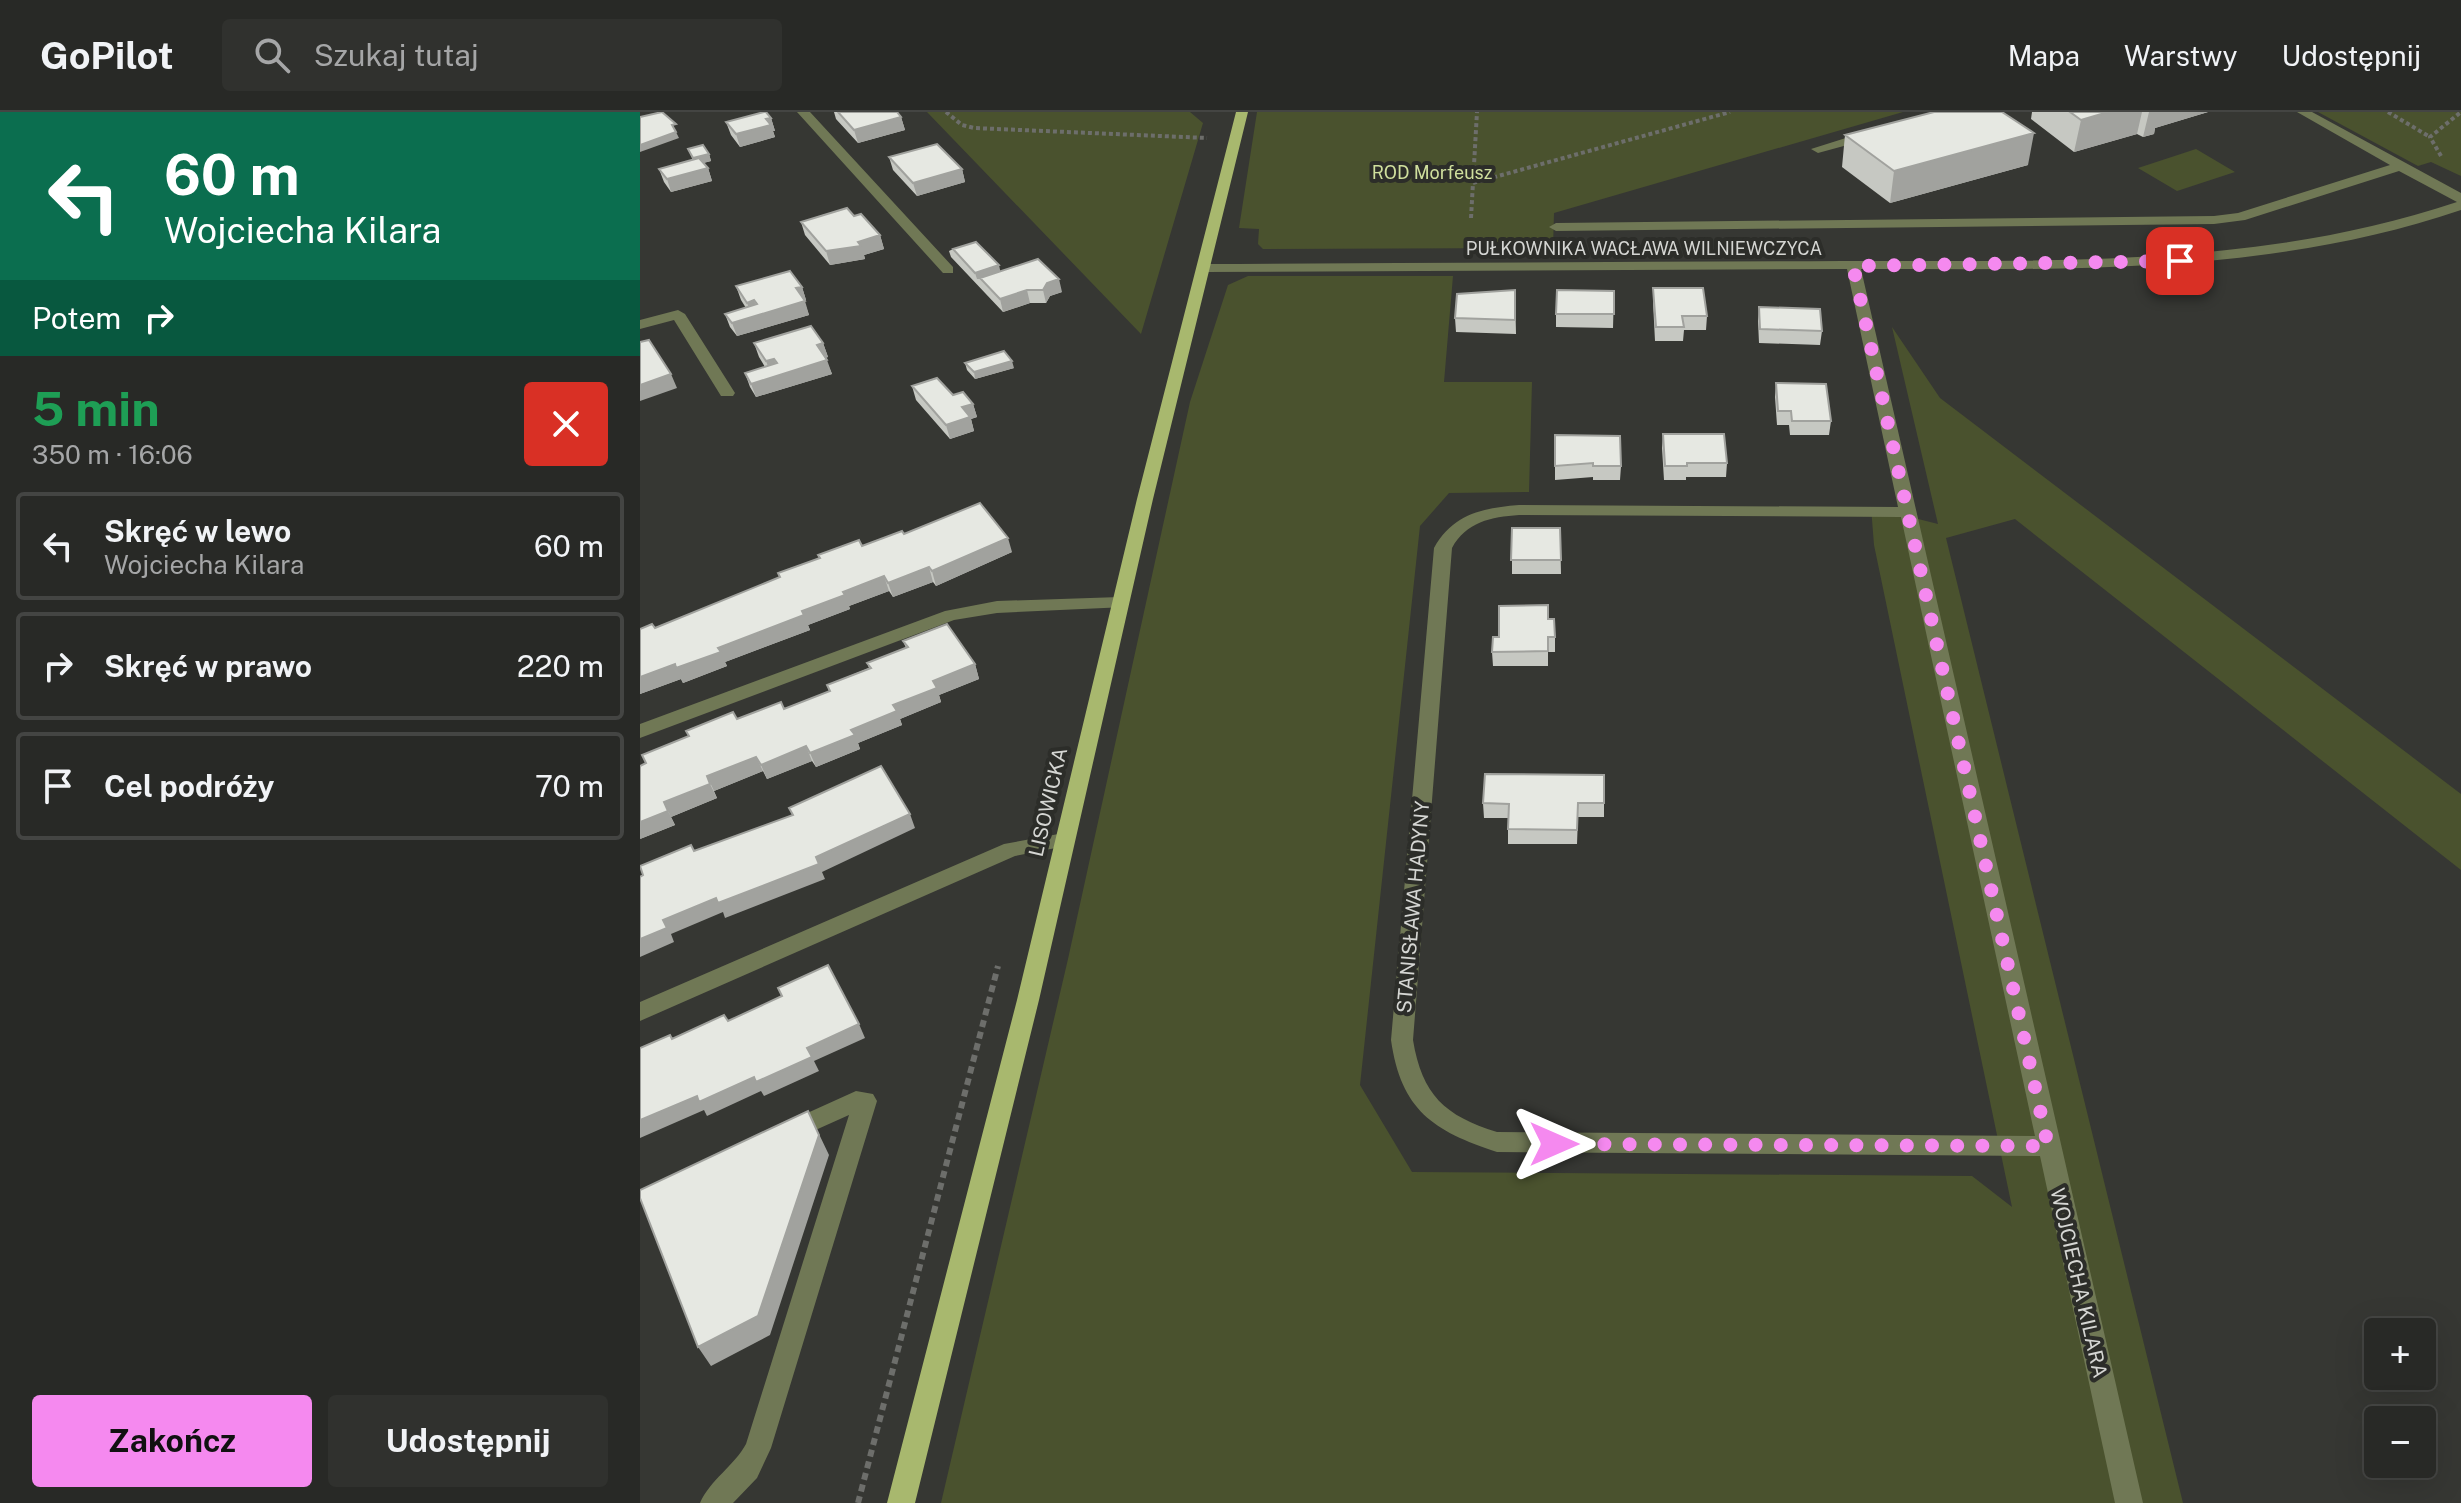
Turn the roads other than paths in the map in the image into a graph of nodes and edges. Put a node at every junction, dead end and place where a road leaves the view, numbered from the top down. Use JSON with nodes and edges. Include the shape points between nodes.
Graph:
{"nodes":[{"id":1,"x":803,"y":112,"type":"edge"},
{"id":2,"x":1242,"y":112,"type":"edge"},
{"id":3,"x":2303,"y":112,"type":"edge"},
{"id":4,"x":1889,"y":129,"type":"edge"},
{"id":5,"x":1818,"y":149,"type":"dead end"},
{"id":6,"x":2400,"y":166,"type":"junction"},
{"id":7,"x":2461,"y":202,"type":"edge"},
{"id":8,"x":1556,"y":227,"type":"dead end"},
{"id":9,"x":1853,"y":266,"type":"junction"},
{"id":10,"x":1204,"y":268,"type":"junction"},
{"id":11,"x":948,"y":270,"type":"dead end"},
{"id":12,"x":640,"y":325,"type":"edge"},
{"id":13,"x":727,"y":393,"type":"dead end"},
{"id":14,"x":1905,"y":512,"type":"junction"},
{"id":15,"x":1120,"y":603,"type":"junction"},
{"id":16,"x":640,"y":731,"type":"edge"},
{"id":17,"x":1064,"y":840,"type":"junction"},
{"id":18,"x":640,"y":1012,"type":"edge"},
{"id":19,"x":770,"y":1141,"type":"edge"},
{"id":20,"x":2048,"y":1146,"type":"junction"},
{"id":21,"x":714,"y":1503,"type":"edge"},
{"id":22,"x":901,"y":1503,"type":"edge"},
{"id":23,"x":2129,"y":1503,"type":"edge"}],
"edges":[{"from":1,"to":11,"type":"street"},
{"from":2,"to":10,"type":"main road","name":"LISOWICKA"},
{"from":3,"to":6,"type":"street"},
{"from":4,"to":5,"type":"street"},
{"from":6,"to":7,"type":"street"},
{"from":6,"to":8,"type":"street","via":[[2240,217],[2214,220]]},
{"from":7,"to":9,"type":"street","name":"PUŁKOWNIKA WACŁAWA WILNIEWCZYCA","via":[[2407,225],[2350,240],[2243,255],[2116,264]]},
{"from":9,"to":10,"type":"street","name":"PUŁKOWNIKA WACŁAWA WILNIEWCZYCA"},
{"from":9,"to":14,"type":"street","name":"WOJCIECHA KILARA"},
{"from":10,"to":15,"type":"main road","name":"LISOWICKA"},
{"from":12,"to":13,"type":"street","via":[[678,314]]},
{"from":14,"to":20,"type":"street","name":"WOJCIECHA KILARA"},
{"from":14,"to":20,"type":"street","name":"STANISŁAWA HADYNY","via":[[1519,510],[1482,514],[1455,529],[1443,548],[1404,1064],[1412,1085],[1446,1123],[1497,1142]]},
{"from":15,"to":16,"type":"street","via":[[997,607],[951,615]]},
{"from":15,"to":17,"type":"main road","name":"LISOWICKA"},
{"from":17,"to":18,"type":"street","via":[[1011,849]]},
{"from":17,"to":22,"type":"main road","name":"LISOWICKA"},
{"from":19,"to":21,"type":"street","via":[[865,1101],[758,1448],[739,1479]]},
{"from":20,"to":23,"type":"street","name":"WOJCIECHA KILARA"}]}
